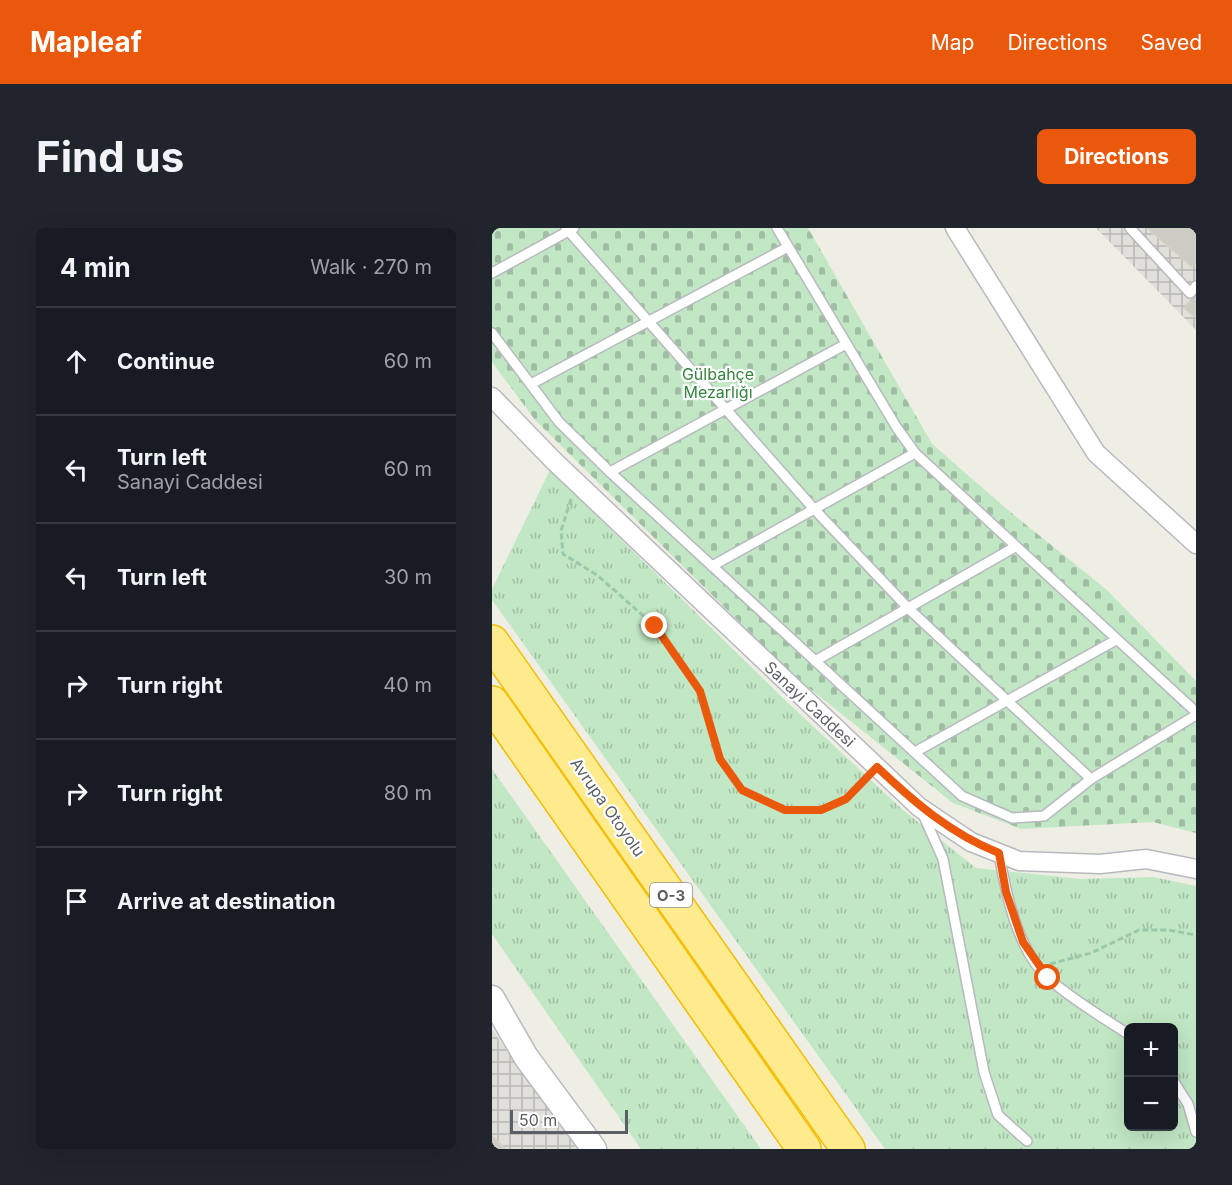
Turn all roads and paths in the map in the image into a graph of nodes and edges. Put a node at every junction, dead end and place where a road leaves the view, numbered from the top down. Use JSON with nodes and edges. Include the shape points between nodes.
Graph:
{"nodes":[{"id":1,"x":777,"y":228,"type":"edge"},
{"id":2,"x":955,"y":228,"type":"edge"},
{"id":3,"x":1130,"y":228,"type":"edge"},
{"id":4,"x":569,"y":229,"type":"edge"},
{"id":5,"x":788,"y":247,"type":"junction"},
{"id":6,"x":492,"y":273,"type":"edge"},
{"id":7,"x":1196,"y":286,"type":"edge"},
{"id":8,"x":646,"y":322,"type":"junction"},
{"id":9,"x":492,"y":333,"type":"edge"},
{"id":10,"x":846,"y":344,"type":"junction"},
{"id":11,"x":531,"y":384,"type":"junction"},
{"id":12,"x":492,"y":397,"type":"edge"},
{"id":13,"x":726,"y":407,"type":"junction"},
{"id":14,"x":915,"y":453,"type":"junction"},
{"id":15,"x":610,"y":472,"type":"junction"},
{"id":16,"x":577,"y":483,"type":"junction"},
{"id":17,"x":813,"y":509,"type":"junction"},
{"id":18,"x":1196,"y":544,"type":"edge"},
{"id":19,"x":1015,"y":547,"type":"junction"},
{"id":20,"x":712,"y":566,"type":"junction"},
{"id":21,"x":909,"y":609,"type":"junction"},
{"id":22,"x":1116,"y":640,"type":"junction"},
{"id":23,"x":492,"y":642,"type":"edge"},
{"id":24,"x":815,"y":661,"type":"junction"},
{"id":25,"x":1007,"y":700,"type":"junction"},
{"id":26,"x":492,"y":704,"type":"edge"},
{"id":27,"x":1196,"y":713,"type":"edge"},
{"id":28,"x":915,"y":752,"type":"junction"},
{"id":29,"x":877,"y":767,"type":"junction"},
{"id":30,"x":1091,"y":779,"type":"junction"},
{"id":31,"x":919,"y":807,"type":"junction"},
{"id":32,"x":999,"y":853,"type":"junction"},
{"id":33,"x":1196,"y":869,"type":"edge"},
{"id":34,"x":1196,"y":935,"type":"edge"},
{"id":35,"x":1040,"y":966,"type":"junction"},
{"id":36,"x":492,"y":998,"type":"edge"},
{"id":37,"x":1124,"y":1031,"type":"edge"},
{"id":38,"x":1178,"y":1089,"type":"edge"},
{"id":39,"x":1196,"y":1132,"type":"edge"},
{"id":40,"x":1027,"y":1141,"type":"dead end"},
{"id":41,"x":594,"y":1149,"type":"edge"},
{"id":42,"x":804,"y":1149,"type":"edge"},
{"id":43,"x":848,"y":1149,"type":"edge"}],
"edges":[{"from":1,"to":5,"type":"lane"},
{"from":2,"to":18,"type":"street","via":[[1096,453]]},
{"from":3,"to":7,"type":"lane","via":[[1190,293]]},
{"from":4,"to":6,"type":"lane"},
{"from":4,"to":8,"type":"lane"},
{"from":5,"to":8,"type":"lane"},
{"from":5,"to":10,"type":"lane"},
{"from":8,"to":11,"type":"lane"},
{"from":8,"to":13,"type":"lane"},
{"from":9,"to":11,"type":"lane"},
{"from":10,"to":13,"type":"lane"},
{"from":10,"to":14,"type":"lane"},
{"from":11,"to":15,"type":"lane","via":[[559,422]]},
{"from":12,"to":16,"type":"street","name":"Sanayi Caddesi"},
{"from":13,"to":15,"type":"lane"},
{"from":13,"to":17,"type":"lane"},
{"from":14,"to":17,"type":"lane"},
{"from":14,"to":19,"type":"lane"},
{"from":15,"to":20,"type":"lane"},
{"from":16,"to":29,"type":"street","name":"Sanayi Caddesi"},
{"from":16,"to":29,"type":"path","via":[[561,531],[563,554],[597,575],[655,626],[700,691],[720,759],[742,790],[785,810],[821,810],[846,799]]},
{"from":17,"to":20,"type":"lane"},
{"from":17,"to":21,"type":"lane"},
{"from":19,"to":21,"type":"lane"},
{"from":19,"to":22,"type":"lane"},
{"from":20,"to":24,"type":"lane"},
{"from":21,"to":24,"type":"lane"},
{"from":21,"to":25,"type":"lane"},
{"from":22,"to":25,"type":"lane"},
{"from":22,"to":27,"type":"lane"},
{"from":23,"to":43,"type":"highway","name":"Avrupa Otoyolu","number":"O-3"},
{"from":24,"to":28,"type":"lane"},
{"from":25,"to":28,"type":"lane"},
{"from":25,"to":30,"type":"lane"},
{"from":26,"to":42,"type":"highway","name":"Avrupa Otoyolu","number":"O-3"},
{"from":27,"to":30,"type":"lane"},
{"from":28,"to":30,"type":"lane","via":[[962,796],[1012,818],[1044,816]]},
{"from":29,"to":31,"type":"street","name":"Sanayi Caddesi"},
{"from":31,"to":32,"type":"street","name":"Sanayi Caddesi","via":[[971,842]]},
{"from":31,"to":40,"type":"lane","via":[[943,859],[987,1083],[998,1115]]},
{"from":32,"to":33,"type":"street","name":"Sanayi Caddesi","via":[[1019,861],[1100,864],[1146,859]]},
{"from":32,"to":35,"type":"lane","via":[[1006,892],[1023,942]]},
{"from":34,"to":35,"type":"path","via":[[1139,930],[1091,953]]},
{"from":35,"to":37,"type":"lane","via":[[1048,978]]},
{"from":36,"to":41,"type":"street","via":[[526,1057]]},
{"from":38,"to":39,"type":"lane","via":[[1188,1104]]}]}
